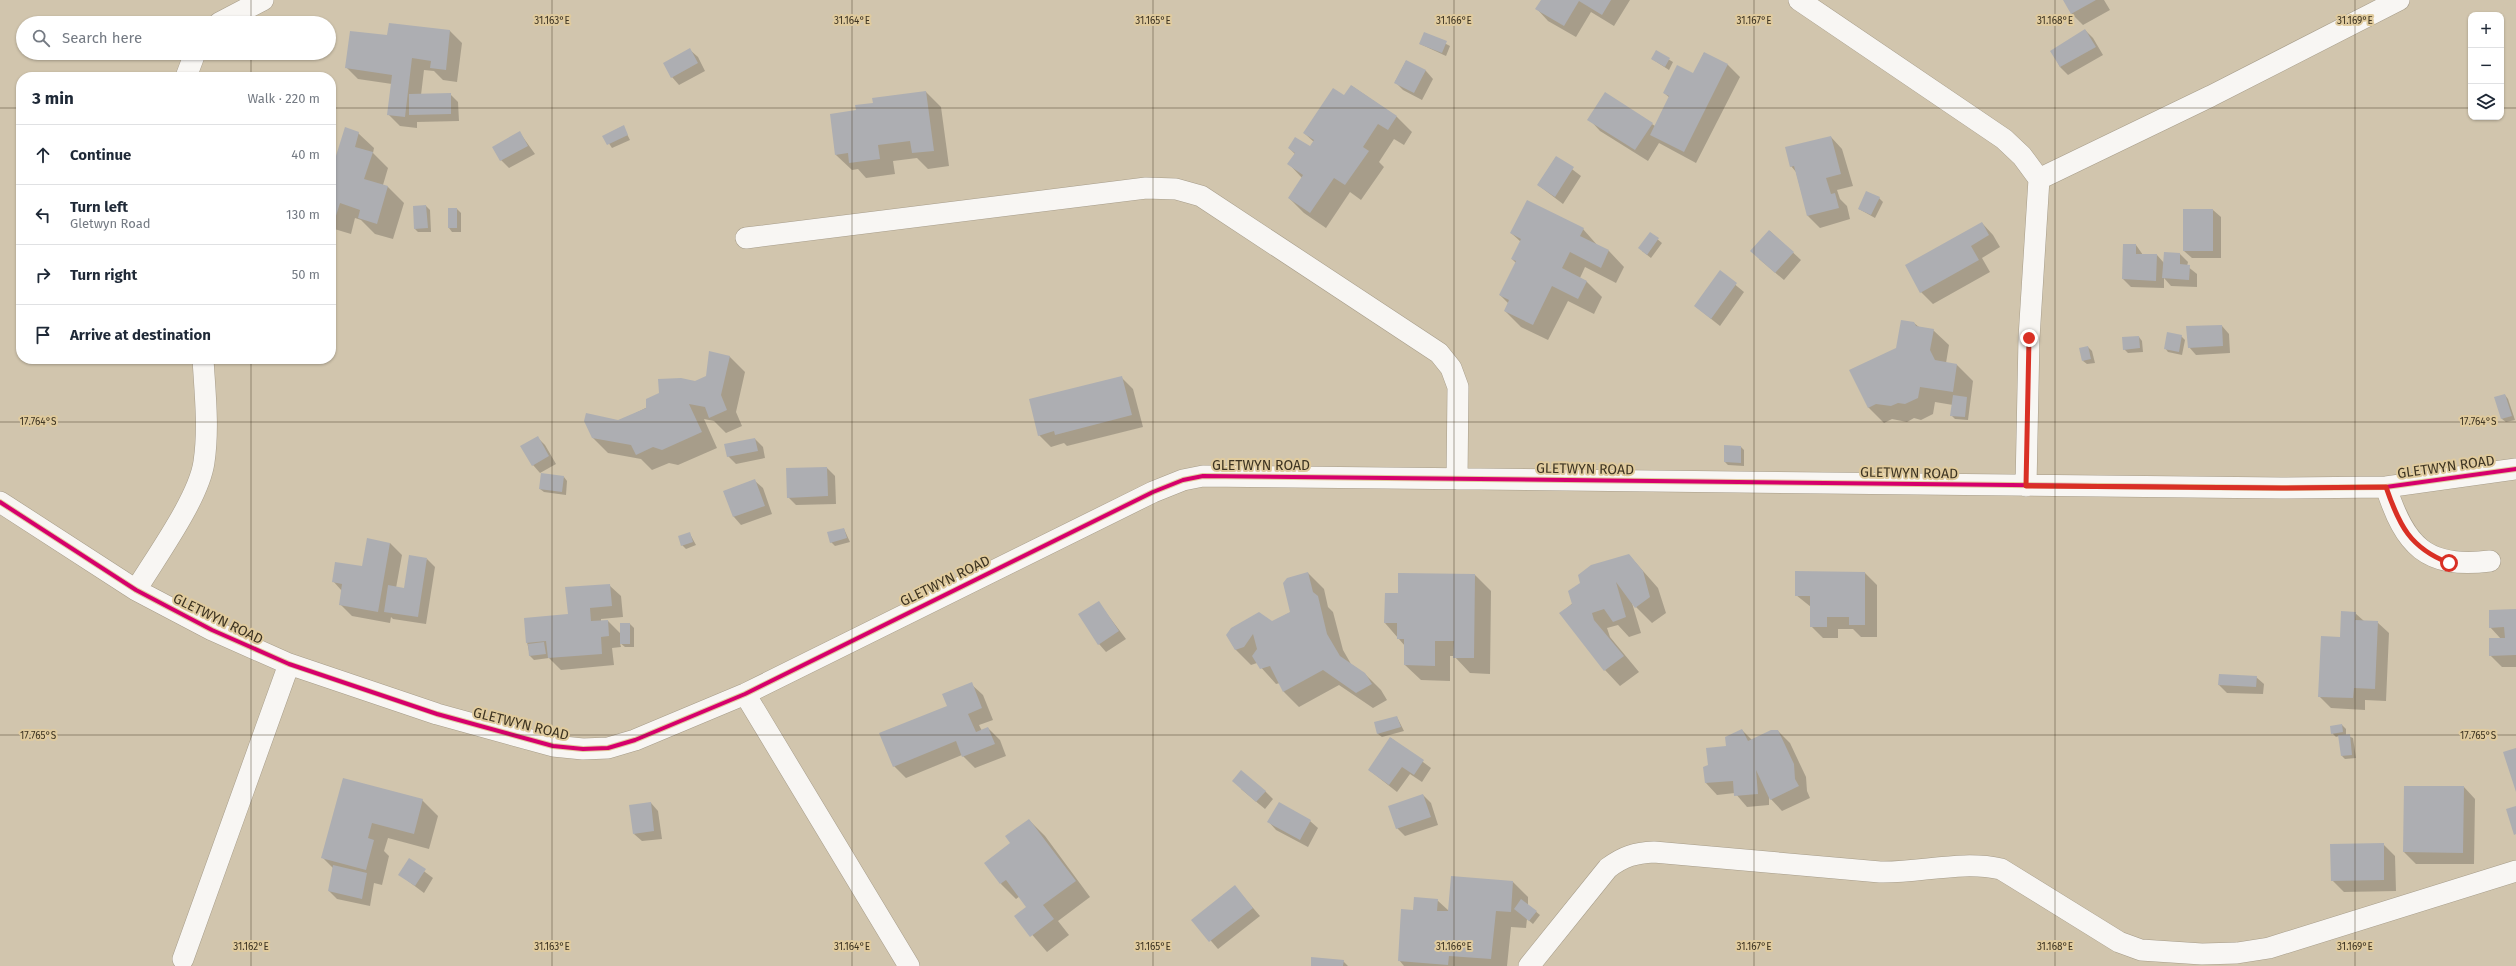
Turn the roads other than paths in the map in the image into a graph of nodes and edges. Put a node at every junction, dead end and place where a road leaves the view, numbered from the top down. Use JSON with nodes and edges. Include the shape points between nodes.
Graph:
{"nodes":[{"id":1,"x":263,"y":0,"type":"edge"},
{"id":2,"x":1799,"y":0,"type":"edge"},
{"id":3,"x":2399,"y":0,"type":"edge"},
{"id":4,"x":232,"y":16,"type":"edge"},
{"id":5,"x":192,"y":60,"type":"edge"},
{"id":6,"x":188,"y":72,"type":"edge"},
{"id":7,"x":2039,"y":179,"type":"junction"},
{"id":8,"x":746,"y":238,"type":"dead end"},
{"id":9,"x":203,"y":364,"type":"edge"},
{"id":10,"x":2516,"y":468,"type":"edge"},
{"id":11,"x":1457,"y":479,"type":"junction"},
{"id":12,"x":2026,"y":486,"type":"junction"},
{"id":13,"x":2386,"y":487,"type":"junction"},
{"id":14,"x":0,"y":502,"type":"edge"},
{"id":15,"x":2490,"y":561,"type":"dead end"},
{"id":16,"x":136,"y":590,"type":"junction"},
{"id":17,"x":289,"y":664,"type":"junction"},
{"id":18,"x":745,"y":694,"type":"junction"},
{"id":19,"x":2516,"y":871,"type":"edge"},
{"id":20,"x":183,"y":959,"type":"dead end"},
{"id":21,"x":909,"y":966,"type":"edge"},
{"id":22,"x":1529,"y":966,"type":"edge"}],
"edges":[{"from":1,"to":4,"type":"street"},
{"from":2,"to":7,"type":"street","via":[[2004,139],[2022,156]]},
{"from":3,"to":7,"type":"street","via":[[2211,96]]},
{"from":5,"to":6,"type":"street"},
{"from":7,"to":12,"type":"street","via":[[2029,338]]},
{"from":8,"to":11,"type":"street","via":[[1146,188],[1176,189],[1201,196],[1439,353],[1451,368],[1458,387]]},
{"from":9,"to":16,"type":"street","via":[[207,423],[204,463],[194,494]]},
{"from":10,"to":13,"type":"street","name":"GLETWYN ROAD"},
{"from":11,"to":12,"type":"street","name":"GLETWYN ROAD"},
{"from":11,"to":18,"type":"street","name":"GLETWYN ROAD","via":[[1223,475],[1183,480],[1153,492]]},
{"from":12,"to":13,"type":"street","name":"GLETWYN ROAD"},
{"from":13,"to":15,"type":"street","via":[[2399,522],[2408,536],[2429,555],[2449,563]]},
{"from":14,"to":16,"type":"street","name":"GLETWYN ROAD"},
{"from":16,"to":17,"type":"street","name":"GLETWYN ROAD","via":[[212,630]]},
{"from":17,"to":18,"type":"street","name":"GLETWYN ROAD","via":[[437,714],[553,746],[583,749],[608,748],[635,740]]},
{"from":17,"to":20,"type":"street"},
{"from":18,"to":21,"type":"street"},
{"from":19,"to":22,"type":"street","via":[[2269,948],[2237,953],[2202,954],[2141,950],[2119,942],[2001,868],[1982,865],[1954,866],[1908,873],[1880,872],[1654,852],[1633,853],[1608,868]]}]}
